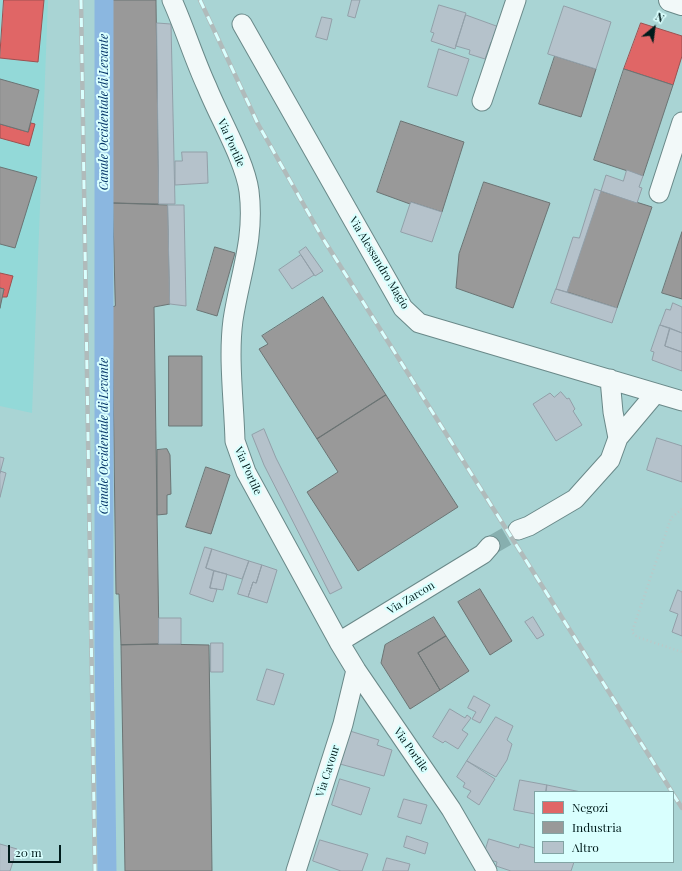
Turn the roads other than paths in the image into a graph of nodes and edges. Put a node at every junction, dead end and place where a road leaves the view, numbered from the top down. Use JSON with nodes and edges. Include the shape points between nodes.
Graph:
{"nodes":[{"id":1,"x":172,"y":0,"type":"edge"},
{"id":2,"x":516,"y":0,"type":"edge"},
{"id":3,"x":670,"y":0,"type":"edge"},
{"id":4,"x":682,"y":4,"type":"edge"},
{"id":5,"x":242,"y":24,"type":"dead end"},
{"id":6,"x":482,"y":101,"type":"dead end"},
{"id":7,"x":682,"y":122,"type":"edge"},
{"id":8,"x":659,"y":193,"type":"dead end"},
{"id":9,"x":610,"y":379,"type":"junction"},
{"id":10,"x":655,"y":394,"type":"junction"},
{"id":11,"x":682,"y":401,"type":"edge"},
{"id":12,"x":618,"y":438,"type":"junction"},
{"id":13,"x":523,"y":531,"type":"tunnel mouth"},
{"id":14,"x":489,"y":551,"type":"tunnel mouth"},
{"id":15,"x":339,"y":642,"type":"junction"},
{"id":16,"x":356,"y":670,"type":"junction"},
{"id":17,"x":480,"y":867,"type":"edge"},
{"id":18,"x":296,"y":871,"type":"edge"}],
"edges":[{"from":1,"to":15,"type":"street","name":"Via Portile","via":[[242,167],[248,189],[251,210],[250,238],[233,320],[235,441],[239,456],[261,499]]},
{"from":2,"to":6,"type":"street"},
{"from":3,"to":4,"type":"main road"},
{"from":5,"to":9,"type":"street","name":"Via Alessandro Magio","via":[[403,308],[420,323]]},
{"from":7,"to":8,"type":"street"},
{"from":9,"to":10,"type":"street","name":"Via Alessandro Magio"},
{"from":9,"to":12,"type":"street"},
{"from":10,"to":11,"type":"street","name":"Via Alessandro Magio"},
{"from":10,"to":12,"type":"street"},
{"from":12,"to":13,"type":"street","via":[[610,460],[575,499]]},
{"from":14,"to":15,"type":"street","name":"Via Zarcon"},
{"from":15,"to":16,"type":"street","name":"Via Portile"},
{"from":16,"to":17,"type":"street","name":"Via Portile","via":[[451,808]]},
{"from":16,"to":18,"type":"street","name":"Via Cavour","via":[[343,724]]}]}
